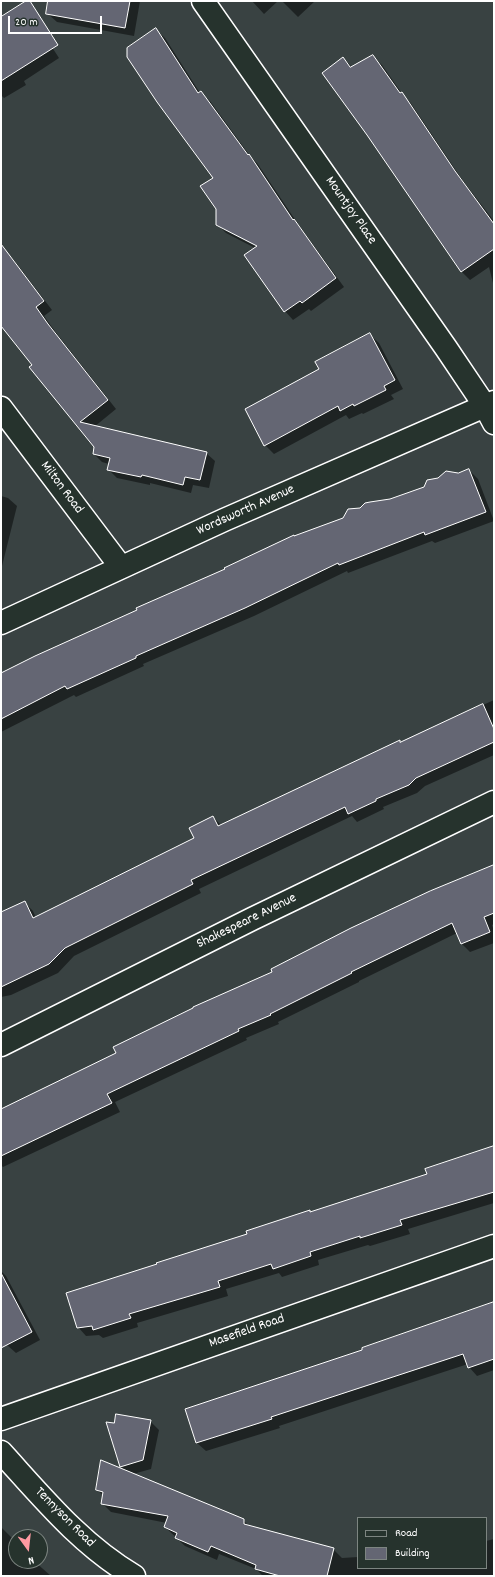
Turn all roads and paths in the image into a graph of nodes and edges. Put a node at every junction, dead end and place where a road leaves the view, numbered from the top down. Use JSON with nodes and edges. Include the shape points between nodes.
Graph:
{"nodes":[{"id":1,"x":203,"y":1,"type":"edge"},
{"id":2,"x":1,"y":408,"type":"edge"},
{"id":3,"x":491,"y":410,"type":"edge"},
{"id":4,"x":121,"y":567,"type":"junction"},
{"id":5,"x":1,"y":623,"type":"edge"},
{"id":6,"x":494,"y":802,"type":"edge"},
{"id":7,"x":1,"y":1045,"type":"edge"},
{"id":8,"x":494,"y":1246,"type":"edge"},
{"id":9,"x":1,"y":1419,"type":"edge"},
{"id":10,"x":1,"y":1452,"type":"edge"},
{"id":11,"x":134,"y":1576,"type":"edge"}],
"edges":[{"from":1,"to":3,"type":"street","name":"Mountjoy Place"},
{"from":2,"to":4,"type":"street","name":"Milton Road"},
{"from":3,"to":4,"type":"street","name":"Wordsworth Avenue","via":[[224,520]]},
{"from":4,"to":5,"type":"street","name":"Wordsworth Avenue"},
{"from":6,"to":7,"type":"street","name":"Shakespeare Avenue","via":[[252,919]]},
{"from":8,"to":9,"type":"street","name":"Masefield Road"},
{"from":10,"to":11,"type":"street","name":"Tennyson Road","via":[[64,1521],[95,1549]]}]}
